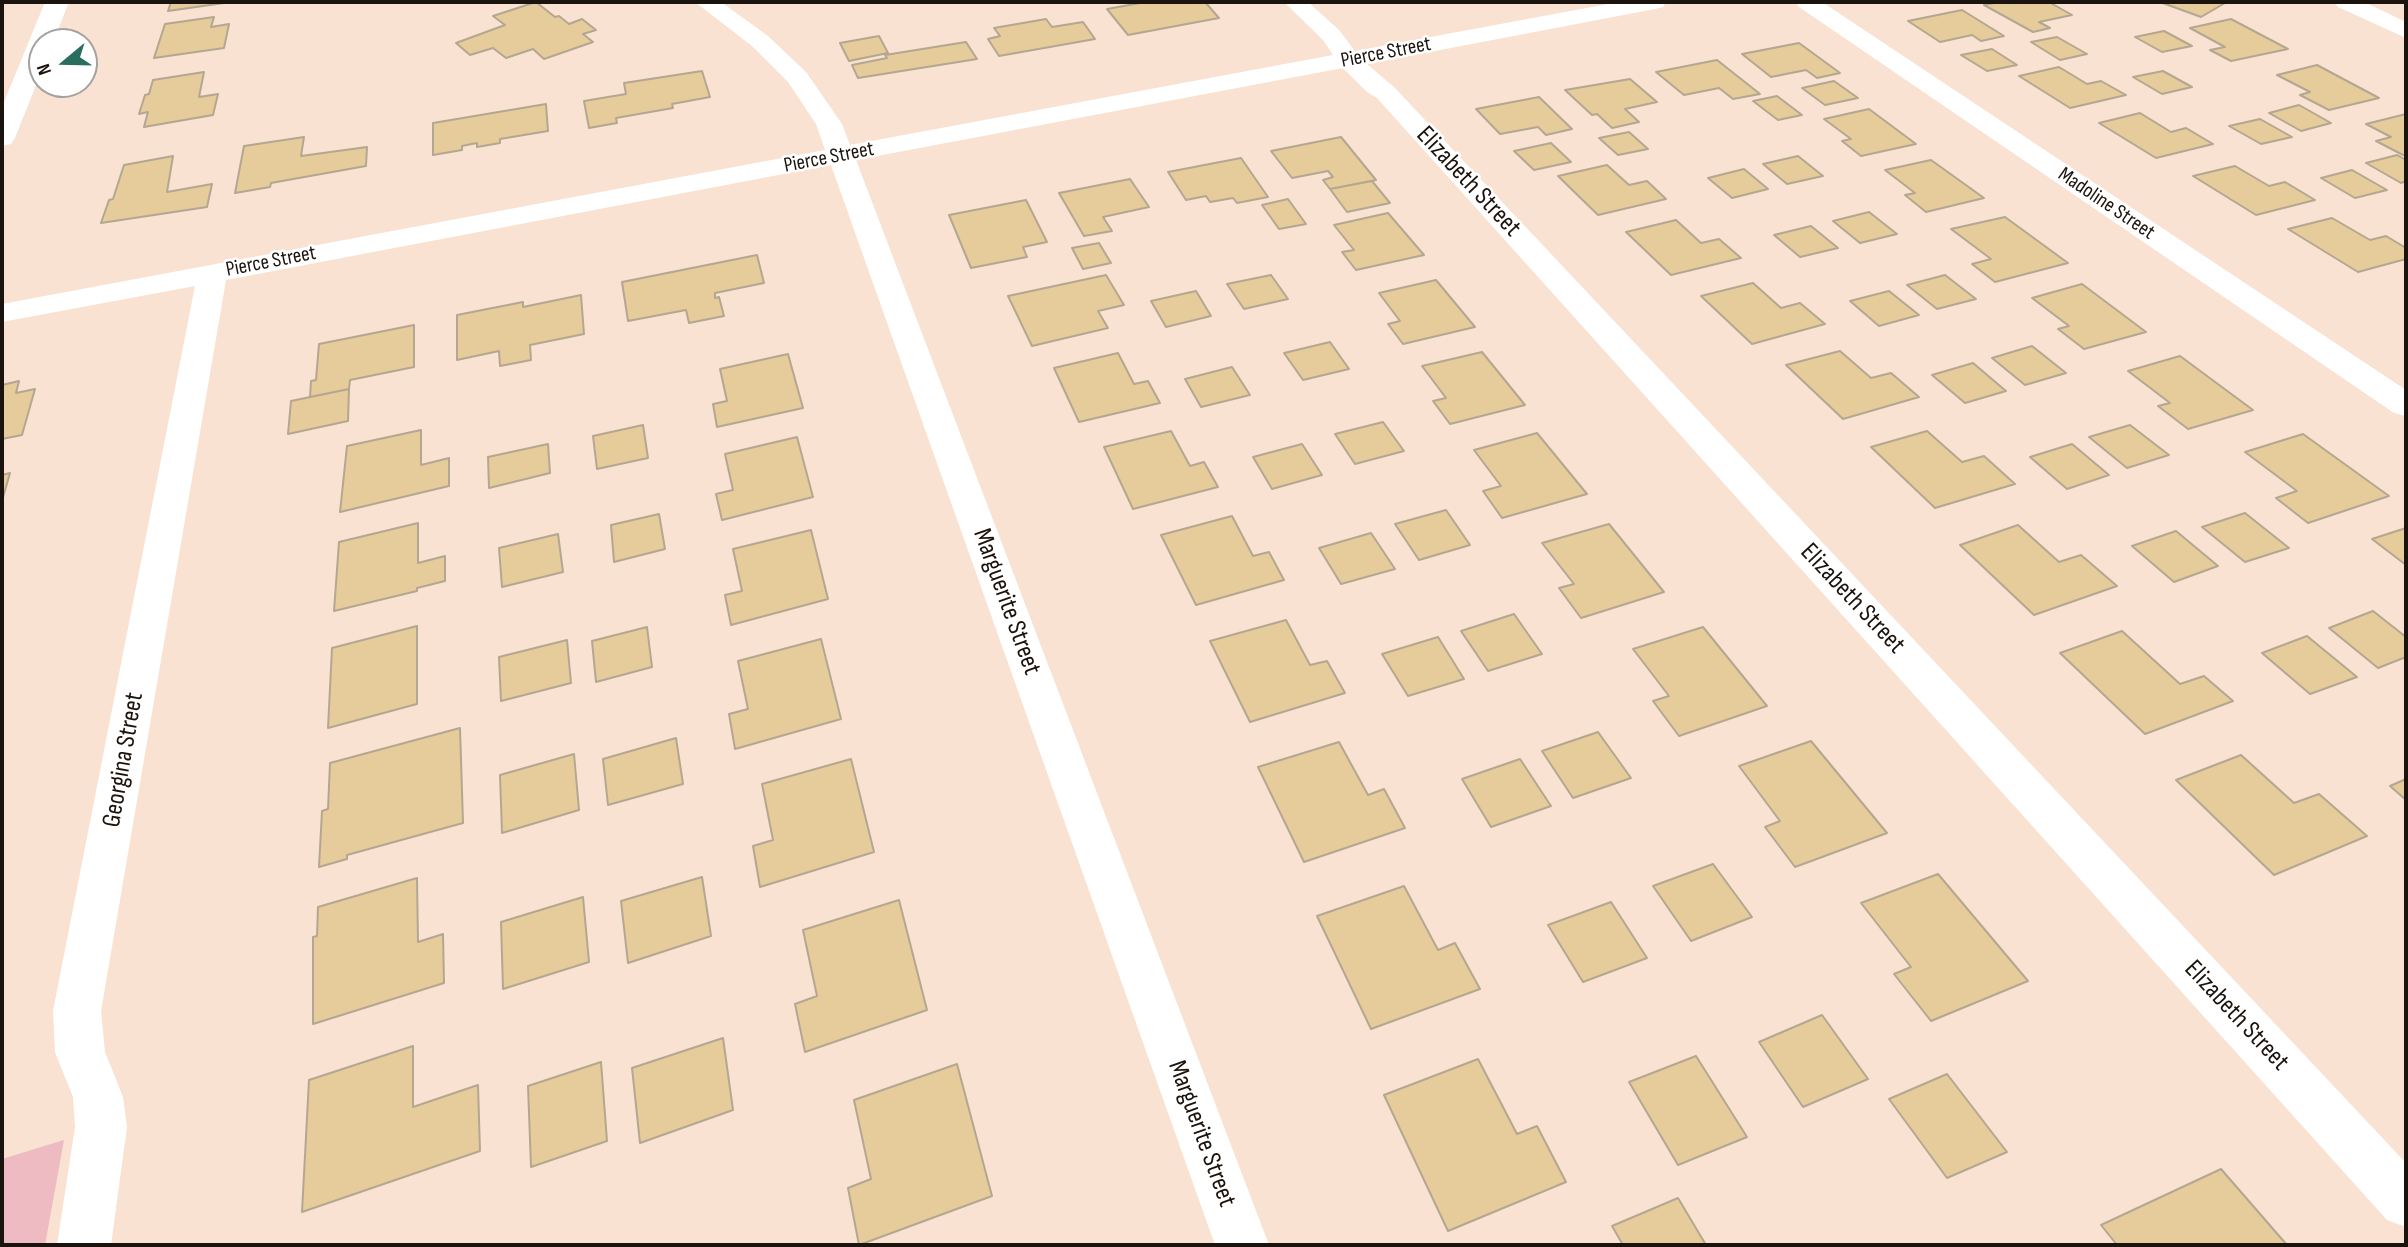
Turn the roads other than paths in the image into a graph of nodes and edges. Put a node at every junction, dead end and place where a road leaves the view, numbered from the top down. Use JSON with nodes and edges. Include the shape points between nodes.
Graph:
{"nodes":[{"id":1,"x":57,"y":2,"type":"edge"},
{"id":2,"x":706,"y":2,"type":"edge"},
{"id":3,"x":1296,"y":2,"type":"edge"},
{"id":4,"x":1655,"y":2,"type":"edge"},
{"id":5,"x":1807,"y":2,"type":"edge"},
{"id":6,"x":2346,"y":2,"type":"edge"},
{"id":7,"x":2406,"y":31,"type":"edge"},
{"id":8,"x":1349,"y":60,"type":"junction"},
{"id":9,"x":2,"y":138,"type":"edge"},
{"id":10,"x":840,"y":156,"type":"junction"},
{"id":11,"x":212,"y":273,"type":"junction"},
{"id":12,"x":2,"y":313,"type":"edge"},
{"id":13,"x":2406,"y":405,"type":"edge"},
{"id":14,"x":2406,"y":1201,"type":"edge"},
{"id":15,"x":84,"y":1245,"type":"edge"},
{"id":16,"x":1242,"y":1245,"type":"edge"}],
"edges":[{"from":1,"to":9,"type":"street"},
{"from":2,"to":10,"type":"street","name":"Marguerite Street","via":[[760,41],[797,77],[829,124]]},
{"from":3,"to":8,"type":"street","name":"Elizabeth Street","via":[[1331,35]]},
{"from":4,"to":8,"type":"street","name":"Pierce Street"},
{"from":5,"to":13,"type":"street","name":"Madoline Street"},
{"from":6,"to":7,"type":"street"},
{"from":8,"to":10,"type":"street","name":"Pierce Street"},
{"from":8,"to":14,"type":"street","name":"Elizabeth Street","via":[[1395,103]]},
{"from":10,"to":11,"type":"street","name":"Pierce Street"},
{"from":10,"to":16,"type":"street","name":"Marguerite Street"},
{"from":11,"to":12,"type":"street","name":"Pierce Street"},
{"from":11,"to":15,"type":"street","name":"Georgina Street","via":[[78,1011],[80,1052],[98,1097],[101,1127]]}]}
